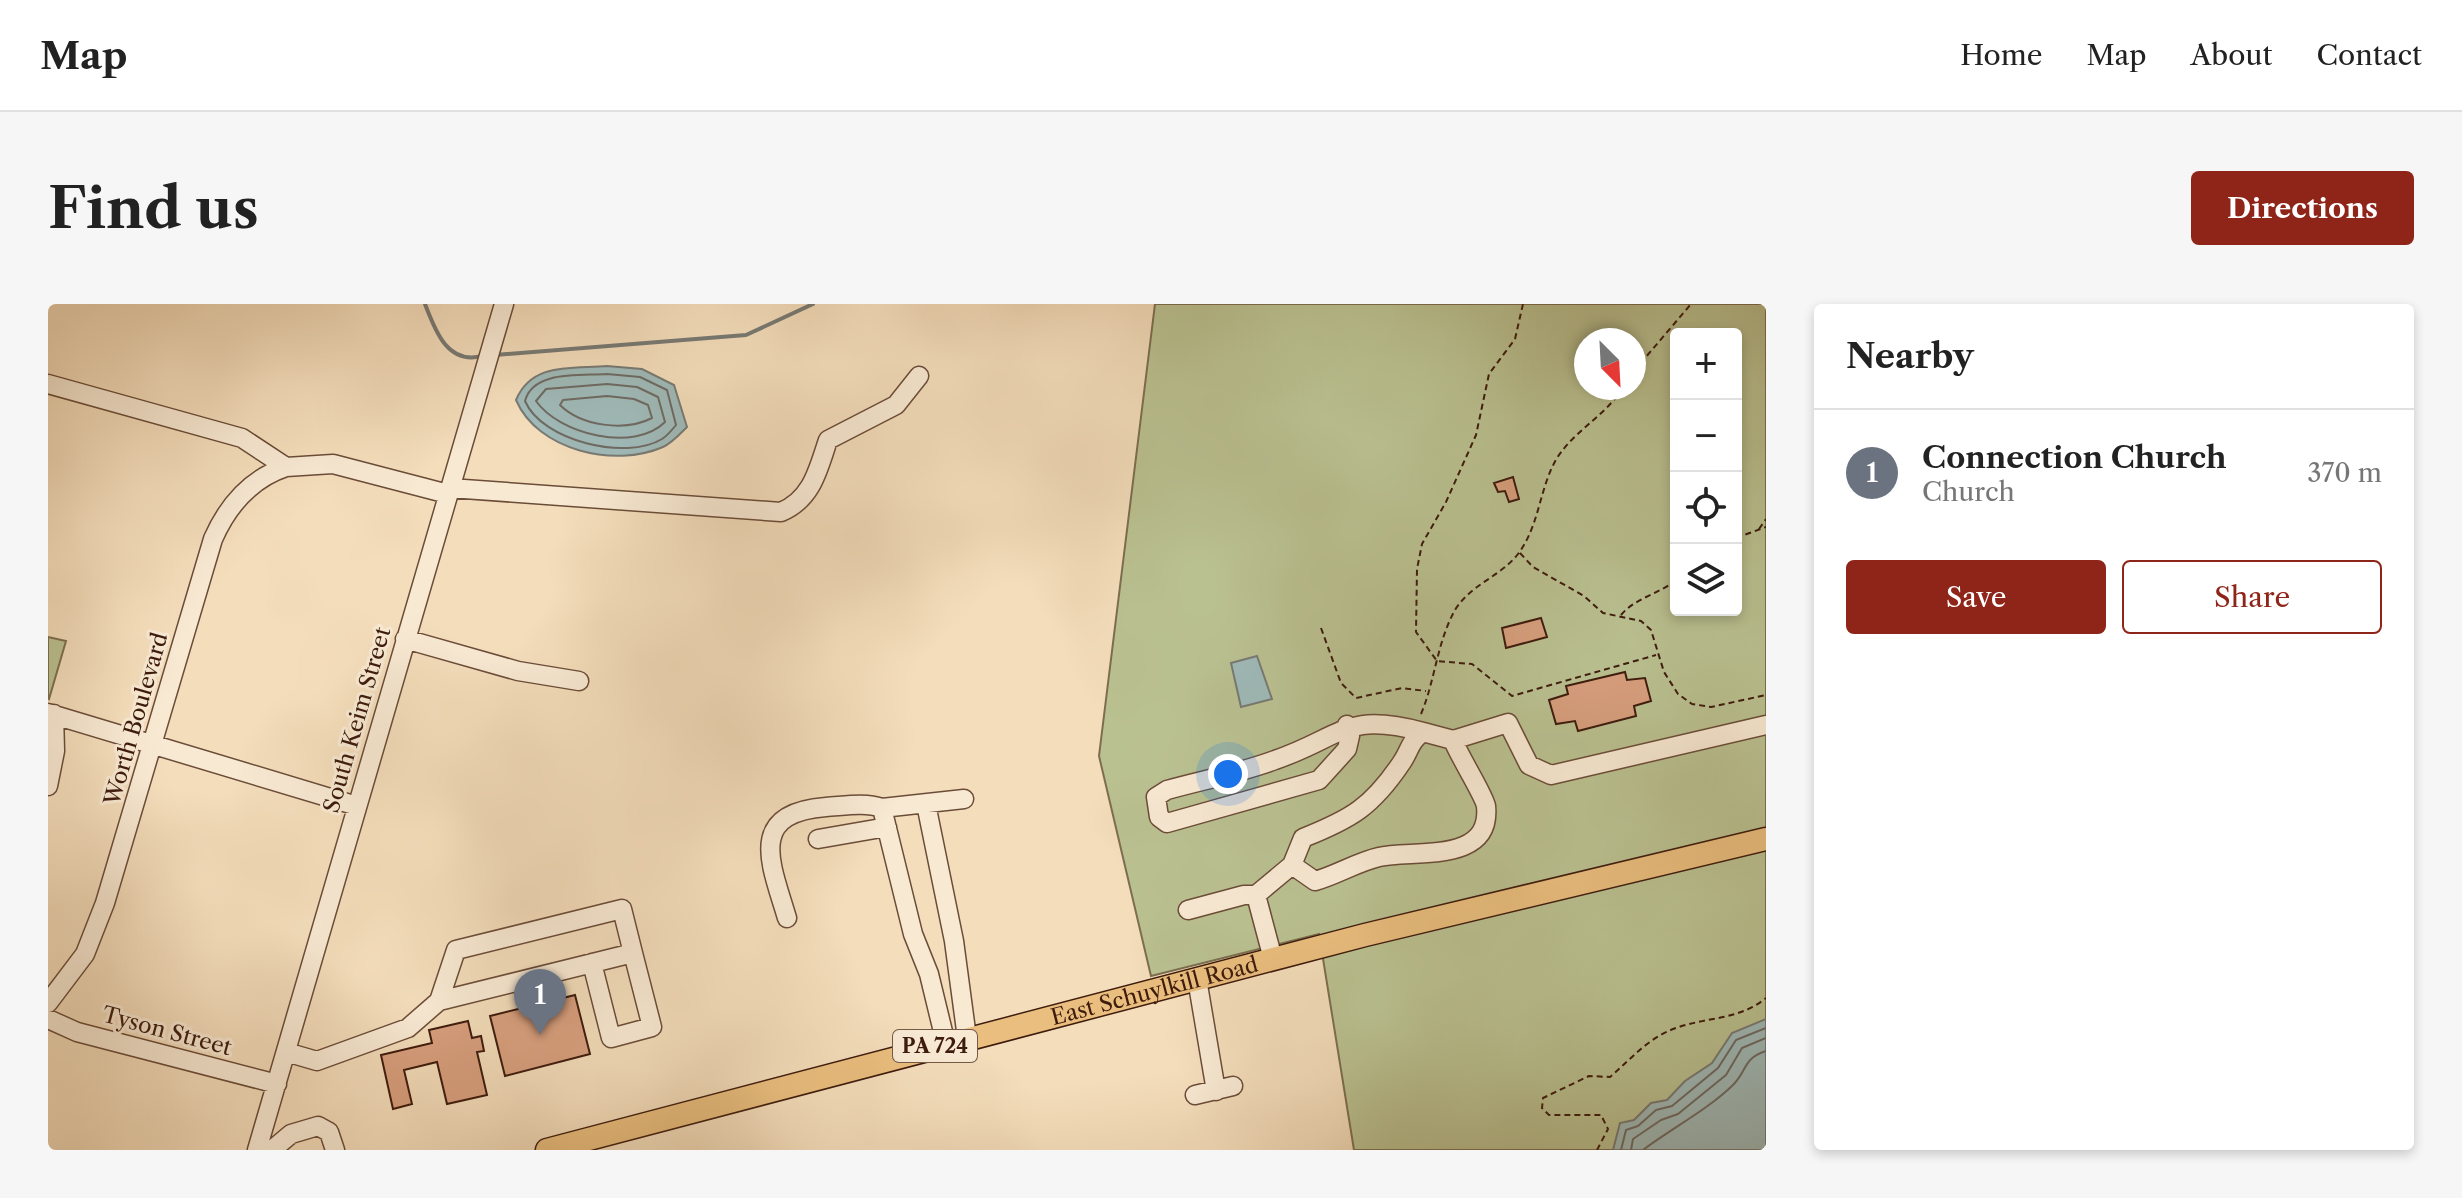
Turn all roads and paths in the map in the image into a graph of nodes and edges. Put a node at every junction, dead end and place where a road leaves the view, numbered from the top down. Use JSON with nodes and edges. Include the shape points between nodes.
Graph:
{"nodes":[{"id":1,"x":504,"y":304,"type":"edge"},
{"id":2,"x":1523,"y":304,"type":"edge"},
{"id":3,"x":1691,"y":304,"type":"edge"},
{"id":4,"x":1646,"y":357,"type":"edge"},
{"id":5,"x":919,"y":376,"type":"dead end"},
{"id":6,"x":48,"y":384,"type":"edge"},
{"id":7,"x":1616,"y":400,"type":"edge"},
{"id":8,"x":286,"y":467,"type":"junction"},
{"id":9,"x":449,"y":491,"type":"junction"},
{"id":10,"x":1766,"y":519,"type":"edge"},
{"id":11,"x":1766,"y":527,"type":"edge"},
{"id":12,"x":1758,"y":530,"type":"junction"},
{"id":13,"x":1742,"y":536,"type":"edge"},
{"id":14,"x":1519,"y":552,"type":"junction"},
{"id":15,"x":1670,"y":584,"type":"edge"},
{"id":16,"x":1620,"y":616,"type":"junction"},
{"id":17,"x":1321,"y":628,"type":"dead end"},
{"id":18,"x":405,"y":639,"type":"junction"},
{"id":19,"x":1656,"y":655,"type":"junction"},
{"id":20,"x":1437,"y":661,"type":"junction"},
{"id":21,"x":579,"y":681,"type":"dead end"},
{"id":22,"x":1427,"y":691,"type":"junction"},
{"id":23,"x":1766,"y":695,"type":"edge"},
{"id":24,"x":51,"y":714,"type":"edge"},
{"id":25,"x":1347,"y":725,"type":"junction"},
{"id":26,"x":1766,"y":725,"type":"edge"},
{"id":27,"x":1414,"y":730,"type":"junction"},
{"id":28,"x":1453,"y":740,"type":"junction"},
{"id":29,"x":154,"y":744,"type":"junction"},
{"id":30,"x":48,"y":786,"type":"edge"},
{"id":31,"x":964,"y":799,"type":"dead end"},
{"id":32,"x":926,"y":804,"type":"junction"},
{"id":33,"x":357,"y":806,"type":"junction"},
{"id":34,"x":884,"y":818,"type":"junction"},
{"id":35,"x":818,"y":839,"type":"dead end"},
{"id":36,"x":1766,"y":839,"type":"edge"},
{"id":37,"x":1292,"y":865,"type":"junction"},
{"id":38,"x":1256,"y":895,"type":"junction"},
{"id":39,"x":1188,"y":910,"type":"dead end"},
{"id":40,"x":787,"y":918,"type":"dead end"},
{"id":41,"x":633,"y":953,"type":"junction"},
{"id":42,"x":1273,"y":959,"type":"junction"},
{"id":43,"x":592,"y":963,"type":"junction"},
{"id":44,"x":1197,"y":979,"type":"junction"},
{"id":45,"x":1766,"y":998,"type":"edge"},
{"id":46,"x":439,"y":1001,"type":"junction"},
{"id":47,"x":48,"y":1003,"type":"edge"},
{"id":48,"x":48,"y":1019,"type":"edge"},
{"id":49,"x":956,"y":1041,"type":"junction"},
{"id":50,"x":286,"y":1052,"type":"junction"},
{"id":51,"x":277,"y":1084,"type":"junction"},
{"id":52,"x":1195,"y":1095,"type":"dead end"},
{"id":53,"x":257,"y":1150,"type":"edge"},
{"id":54,"x":272,"y":1150,"type":"edge"},
{"id":55,"x":335,"y":1150,"type":"edge"},
{"id":56,"x":547,"y":1150,"type":"edge"},
{"id":57,"x":1597,"y":1150,"type":"edge"}],
"edges":[{"from":1,"to":9,"type":"street","name":"South Keim Street"},
{"from":2,"to":20,"type":"path","via":[[1515,339],[1489,374],[1476,435],[1422,544],[1416,632]]},
{"from":3,"to":4,"type":"path"},
{"from":5,"to":9,"type":"street","via":[[896,405],[828,440],[813,484],[798,505],[781,512]]},
{"from":6,"to":8,"type":"street","via":[[242,438]]},
{"from":7,"to":14,"type":"path","via":[[1556,459],[1540,511]]},
{"from":8,"to":9,"type":"street","via":[[333,464]]},
{"from":8,"to":29,"type":"street","name":"Worth Boulevard","via":[[247,488],[221,521]]},
{"from":9,"to":18,"type":"street","name":"South Keim Street"},
{"from":10,"to":12,"type":"path"},
{"from":11,"to":12,"type":"path"},
{"from":12,"to":13,"type":"path"},
{"from":14,"to":16,"type":"path","via":[[1603,613]]},
{"from":14,"to":20,"type":"path","via":[[1465,595],[1446,628]]},
{"from":15,"to":16,"type":"path"},
{"from":16,"to":19,"type":"path","via":[[1641,621],[1651,630]]},
{"from":17,"to":22,"type":"path","via":[[1341,683],[1356,698],[1402,688]]},
{"from":18,"to":21,"type":"street","via":[[518,671]]},
{"from":18,"to":33,"type":"street","name":"South Keim Street"},
{"from":19,"to":20,"type":"path","via":[[1534,688],[1522,696],[1512,696],[1472,664]]},
{"from":19,"to":23,"type":"path","via":[[1678,694],[1692,704],[1711,707]]},
{"from":20,"to":22,"type":"path"},
{"from":22,"to":27,"type":"path"},
{"from":24,"to":29,"type":"street"},
{"from":24,"to":30,"type":"street","via":[[55,751]]},
{"from":25,"to":25,"type":"street","via":[[1347,749],[1335,766],[1307,786],[1167,823],[1159,817],[1156,797],[1167,790],[1272,762]]},
{"from":25,"to":27,"type":"street","via":[[1390,724]]},
{"from":26,"to":28,"type":"street","via":[[1551,775],[1529,765],[1508,723]]},
{"from":27,"to":28,"type":"street"},
{"from":27,"to":37,"type":"street","via":[[1404,759],[1379,792],[1349,820],[1303,838]]},
{"from":28,"to":37,"type":"street","via":[[1486,804],[1483,828],[1471,842],[1457,851],[1373,858],[1315,881]]},
{"from":29,"to":33,"type":"street"},
{"from":29,"to":47,"type":"street","name":"Worth Boulevard","via":[[95,930],[71,975]]},
{"from":31,"to":32,"type":"street"},
{"from":32,"to":34,"type":"street"},
{"from":32,"to":49,"type":"street","via":[[954,941]]},
{"from":33,"to":50,"type":"street","name":"South Keim Street"},
{"from":34,"to":35,"type":"street"},
{"from":34,"to":40,"type":"street","via":[[864,805],[795,811],[778,823],[769,851]]},
{"from":34,"to":49,"type":"street","via":[[913,934]]},
{"from":36,"to":42,"type":"main road","name":"East Schuylkill Road","number":"PA 724"},
{"from":37,"to":38,"type":"street"},
{"from":38,"to":39,"type":"street"},
{"from":38,"to":42,"type":"street"},
{"from":41,"to":43,"type":"street"},
{"from":41,"to":43,"type":"street","via":[[652,1027],[611,1038]]},
{"from":41,"to":46,"type":"street","via":[[622,909],[456,950]]},
{"from":42,"to":44,"type":"main road","name":"East Schuylkill Road","number":"PA 724"},
{"from":43,"to":46,"type":"street"},
{"from":44,"to":49,"type":"main road","name":"East Schuylkill Road","number":"PA 724"},
{"from":44,"to":52,"type":"street","via":[[1224,1088]]},
{"from":45,"to":57,"type":"path","via":[[1742,1012],[1661,1034],[1610,1077],[1589,1076],[1543,1098],[1542,1108],[1549,1115],[1601,1115],[1608,1129]]},
{"from":46,"to":50,"type":"street","via":[[408,1028],[317,1061]]},
{"from":48,"to":51,"type":"street","name":"Tyson Street","via":[[77,1032]]},
{"from":49,"to":56,"type":"main road","name":"East Schuylkill Road","number":"PA 724"},
{"from":50,"to":51,"type":"street","name":"South Keim Street"},
{"from":51,"to":53,"type":"street","name":"South Keim Street"},
{"from":54,"to":55,"type":"street","via":[[291,1134],[318,1126],[329,1132]]}]}
